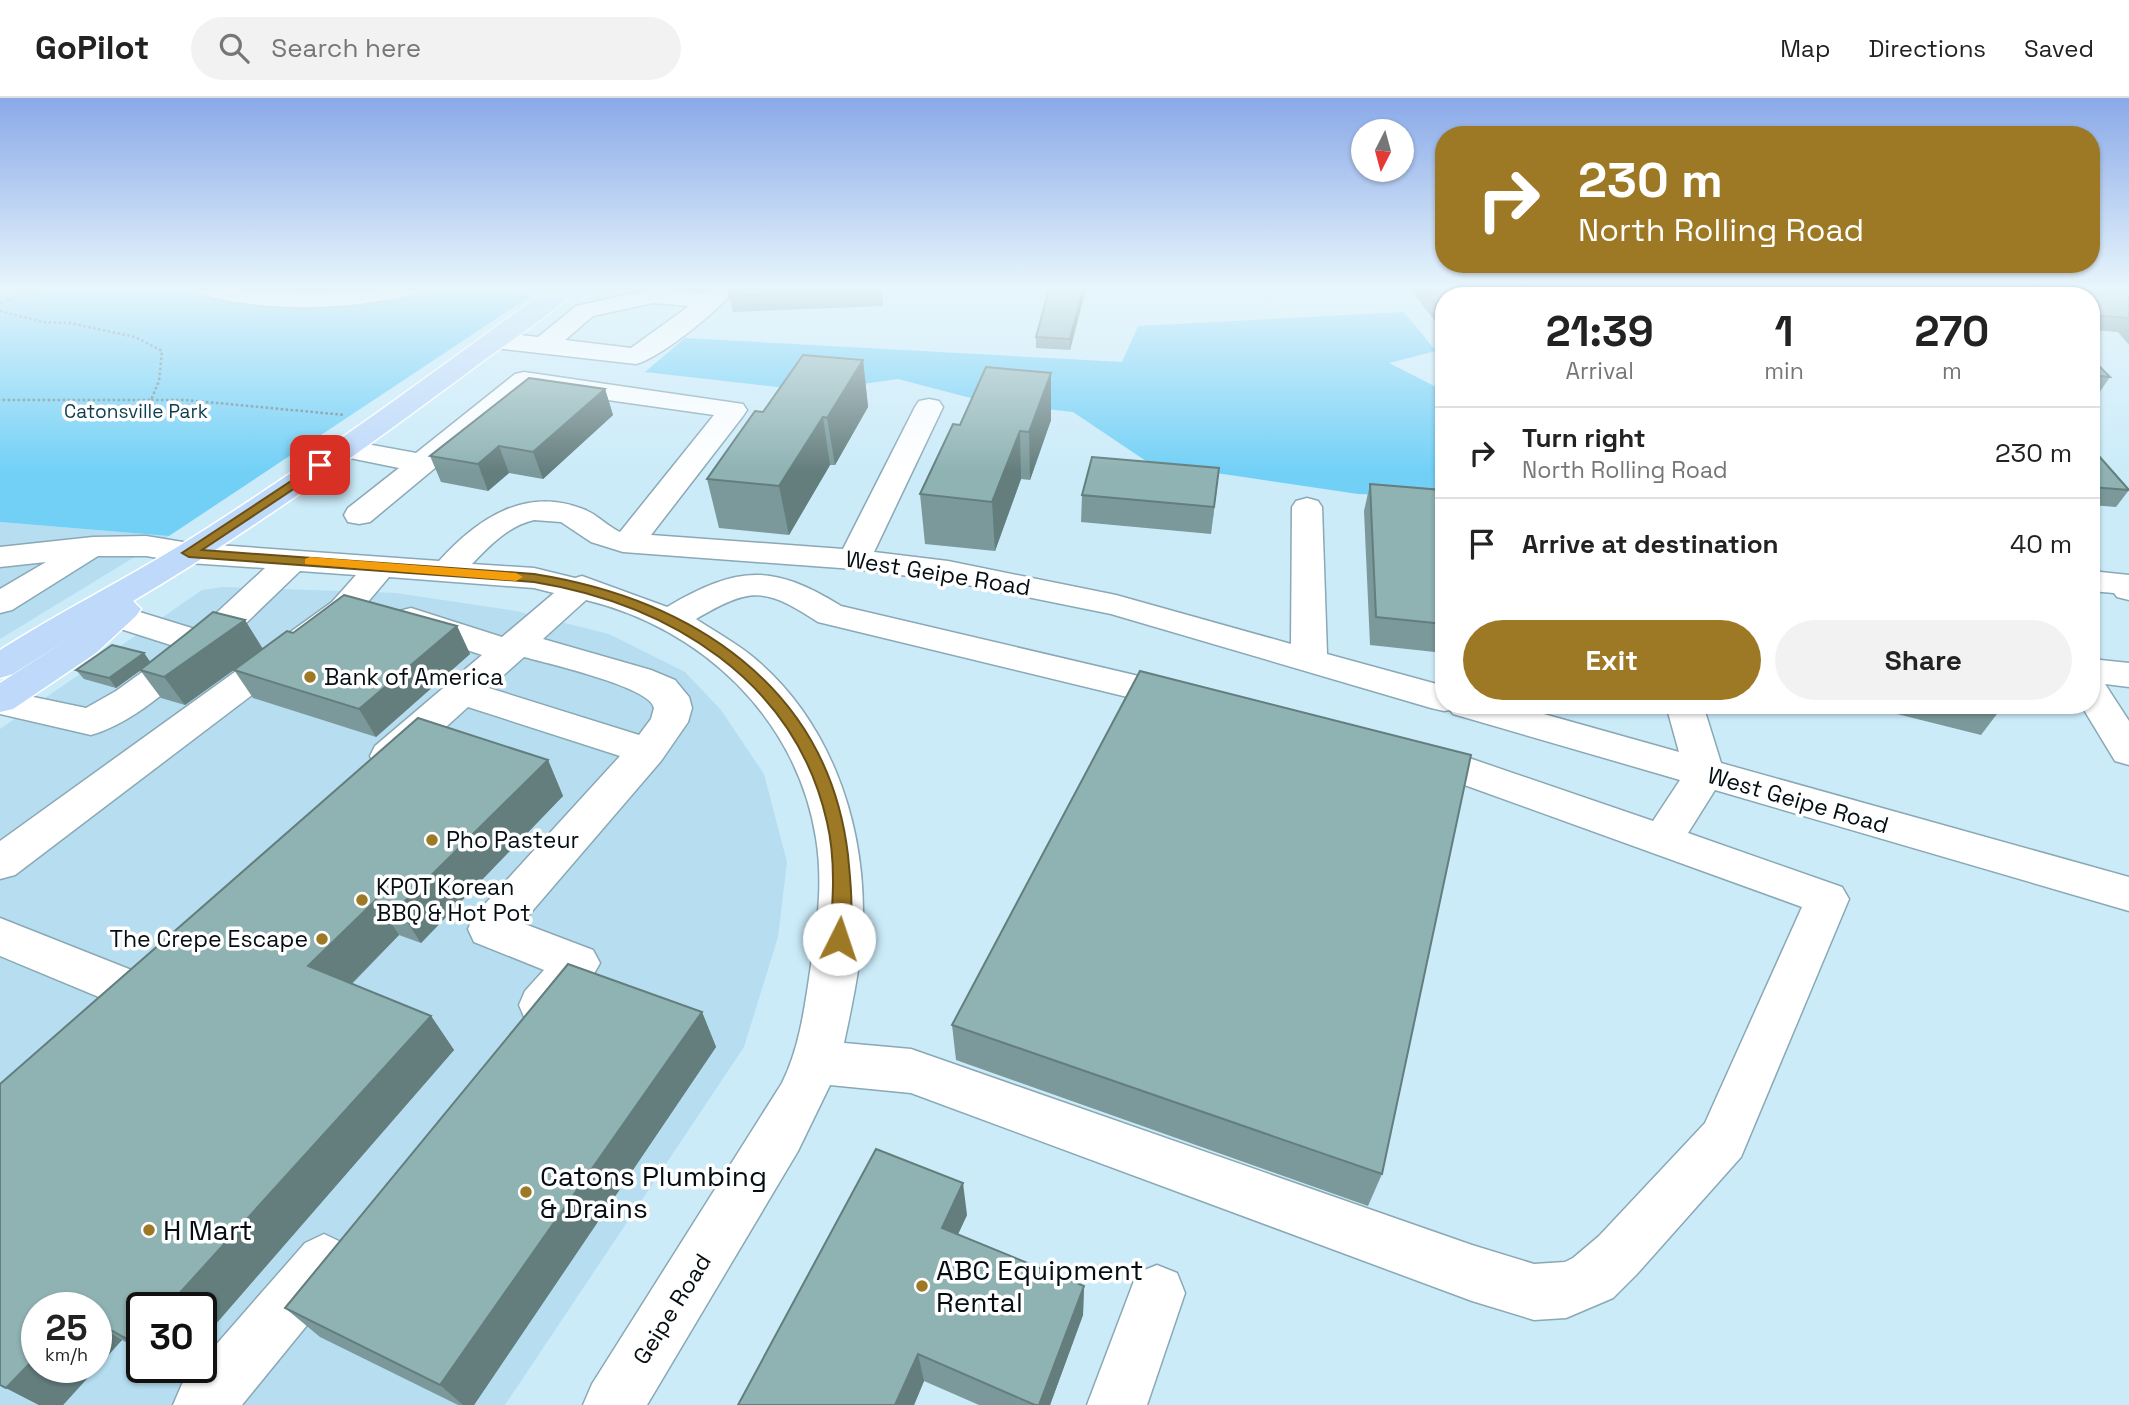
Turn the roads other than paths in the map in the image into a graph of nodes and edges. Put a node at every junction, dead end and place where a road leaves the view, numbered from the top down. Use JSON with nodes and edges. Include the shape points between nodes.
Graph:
{"nodes":[{"id":1,"x":481,"y":350,"type":"edge"},
{"id":2,"x":580,"y":350,"type":"edge"},
{"id":3,"x":645,"y":350,"type":"edge"},
{"id":4,"x":929,"y":407,"type":"dead end"},
{"id":5,"x":345,"y":449,"type":"junction"},
{"id":6,"x":421,"y":463,"type":"junction"},
{"id":7,"x":1307,"y":507,"type":"dead end"},
{"id":8,"x":359,"y":515,"type":"dead end"},
{"id":9,"x":628,"y":544,"type":"junction"},
{"id":10,"x":93,"y":547,"type":"junction"},
{"id":11,"x":189,"y":553,"type":"junction"},
{"id":12,"x":1,"y":556,"type":"edge"},
{"id":13,"x":854,"y":559,"type":"junction"},
{"id":14,"x":293,"y":560,"type":"junction"},
{"id":15,"x":380,"y":567,"type":"junction"},
{"id":16,"x":448,"y":571,"type":"junction"},
{"id":17,"x":2100,"y":581,"type":"edge"},
{"id":18,"x":582,"y":586,"type":"junction"},
{"id":19,"x":2129,"y":590,"type":"edge"},
{"id":20,"x":0,"y":603,"type":"edge"},
{"id":21,"x":344,"y":608,"type":"junction"},
{"id":22,"x":117,"y":616,"type":"junction"},
{"id":23,"x":669,"y":620,"type":"junction"},
{"id":24,"x":204,"y":643,"type":"junction"},
{"id":25,"x":512,"y":647,"type":"junction"},
{"id":26,"x":1309,"y":660,"type":"junction"},
{"id":27,"x":0,"y":666,"type":"edge"},
{"id":28,"x":2100,"y":672,"type":"edge"},
{"id":29,"x":2129,"y":676,"type":"edge"},
{"id":30,"x":463,"y":692,"type":"junction"},
{"id":31,"x":1435,"y":696,"type":"edge"},
{"id":32,"x":0,"y":701,"type":"edge"},
{"id":33,"x":2100,"y":706,"type":"edge"},
{"id":34,"x":1215,"y":707,"type":"edge"},
{"id":35,"x":1497,"y":714,"type":"edge"},
{"id":36,"x":1687,"y":714,"type":"edge"},
{"id":37,"x":1376,"y":748,"type":"edge"},
{"id":38,"x":647,"y":751,"type":"junction"},
{"id":39,"x":2129,"y":751,"type":"edge"},
{"id":40,"x":1705,"y":774,"type":"junction"},
{"id":41,"x":357,"y":784,"type":"edge"},
{"id":42,"x":1662,"y":840,"type":"junction"},
{"id":43,"x":0,"y":863,"type":"edge"},
{"id":44,"x":2129,"y":894,"type":"edge"},
{"id":45,"x":0,"y":936,"type":"edge"},
{"id":46,"x":123,"y":987,"type":"edge"},
{"id":47,"x":515,"y":1037,"type":"edge"},
{"id":48,"x":815,"y":1062,"type":"junction"},
{"id":49,"x":354,"y":1226,"type":"edge"},
{"id":50,"x":1157,"y":1293,"type":"dead end"},
{"id":51,"x":203,"y":1405,"type":"edge"},
{"id":52,"x":613,"y":1405,"type":"edge"},
{"id":53,"x":1117,"y":1405,"type":"edge"}],
"edges":[{"from":1,"to":5,"type":"main road"},
{"from":2,"to":3,"type":"street","via":[[636,356]]},
{"from":4,"to":13,"type":"street"},
{"from":5,"to":6,"type":"street"},
{"from":5,"to":11,"type":"main road"},
{"from":6,"to":8,"type":"street"},
{"from":6,"to":9,"type":"street","via":[[524,380],[733,410]]},
{"from":7,"to":26,"type":"street"},
{"from":9,"to":13,"type":"street","name":"West Geipe Road"},
{"from":9,"to":16,"type":"street","name":"West Geipe Road","via":[[606,538],[573,516],[538,511],[500,521],[473,542]]},
{"from":10,"to":11,"type":"street","name":"Geipe Road"},
{"from":10,"to":12,"type":"street","name":"Geipe Road"},
{"from":10,"to":20,"type":"street"},
{"from":11,"to":14,"type":"street","name":"Geipe Road"},
{"from":11,"to":22,"type":"main road"},
{"from":11,"to":27,"type":"main road"},
{"from":13,"to":26,"type":"street","name":"West Geipe Road","via":[[948,571],[1116,605]]},
{"from":14,"to":15,"type":"street","name":"Geipe Road"},
{"from":14,"to":24,"type":"street"},
{"from":15,"to":16,"type":"street","name":"Geipe Road"},
{"from":15,"to":21,"type":"street"},
{"from":16,"to":18,"type":"street","name":"Geipe Road"},
{"from":17,"to":19,"type":"street","via":[[2124,584]]},
{"from":18,"to":23,"type":"street","name":"Geipe Road","via":[[633,602]]},
{"from":18,"to":25,"type":"street"},
{"from":21,"to":25,"type":"street","via":[[383,610]]},
{"from":21,"to":43,"type":"street"},
{"from":22,"to":24,"type":"street"},
{"from":22,"to":32,"type":"main road","via":[[84,645]]},
{"from":23,"to":34,"type":"street","via":[[713,593],[744,584],[765,584],[789,589],[830,614]]},
{"from":23,"to":48,"type":"street","name":"Geipe Road","via":[[716,646],[757,679],[793,723],[816,764],[836,823],[843,889],[837,963]]},
{"from":24,"to":32,"type":"street","via":[[129,700],[91,722]]},
{"from":25,"to":30,"type":"street"},
{"from":25,"to":38,"type":"street","via":[[638,678],[662,689],[671,697],[673,708],[669,722]]},
{"from":26,"to":31,"type":"street","name":"West Geipe Road"},
{"from":28,"to":29,"type":"street"},
{"from":30,"to":38,"type":"street"},
{"from":30,"to":41,"type":"street"},
{"from":33,"to":39,"type":"street"},
{"from":35,"to":40,"type":"street","name":"West Geipe Road"},
{"from":36,"to":40,"type":"street"},
{"from":37,"to":42,"type":"street","via":[[1469,772]]},
{"from":38,"to":47,"type":"street","via":[[490,929],[577,963]]},
{"from":40,"to":42,"type":"street"},
{"from":40,"to":44,"type":"street","name":"West Geipe Road"},
{"from":42,"to":48,"type":"street","via":[[1827,899],[1723,1140],[1618,1255],[1593,1278],[1566,1290],[1534,1292],[1472,1273],[911,1071]]},
{"from":45,"to":46,"type":"street"},
{"from":48,"to":52,"type":"street","name":"Geipe Road","via":[[786,1122]]},
{"from":49,"to":51,"type":"street"},
{"from":50,"to":53,"type":"street"}]}
